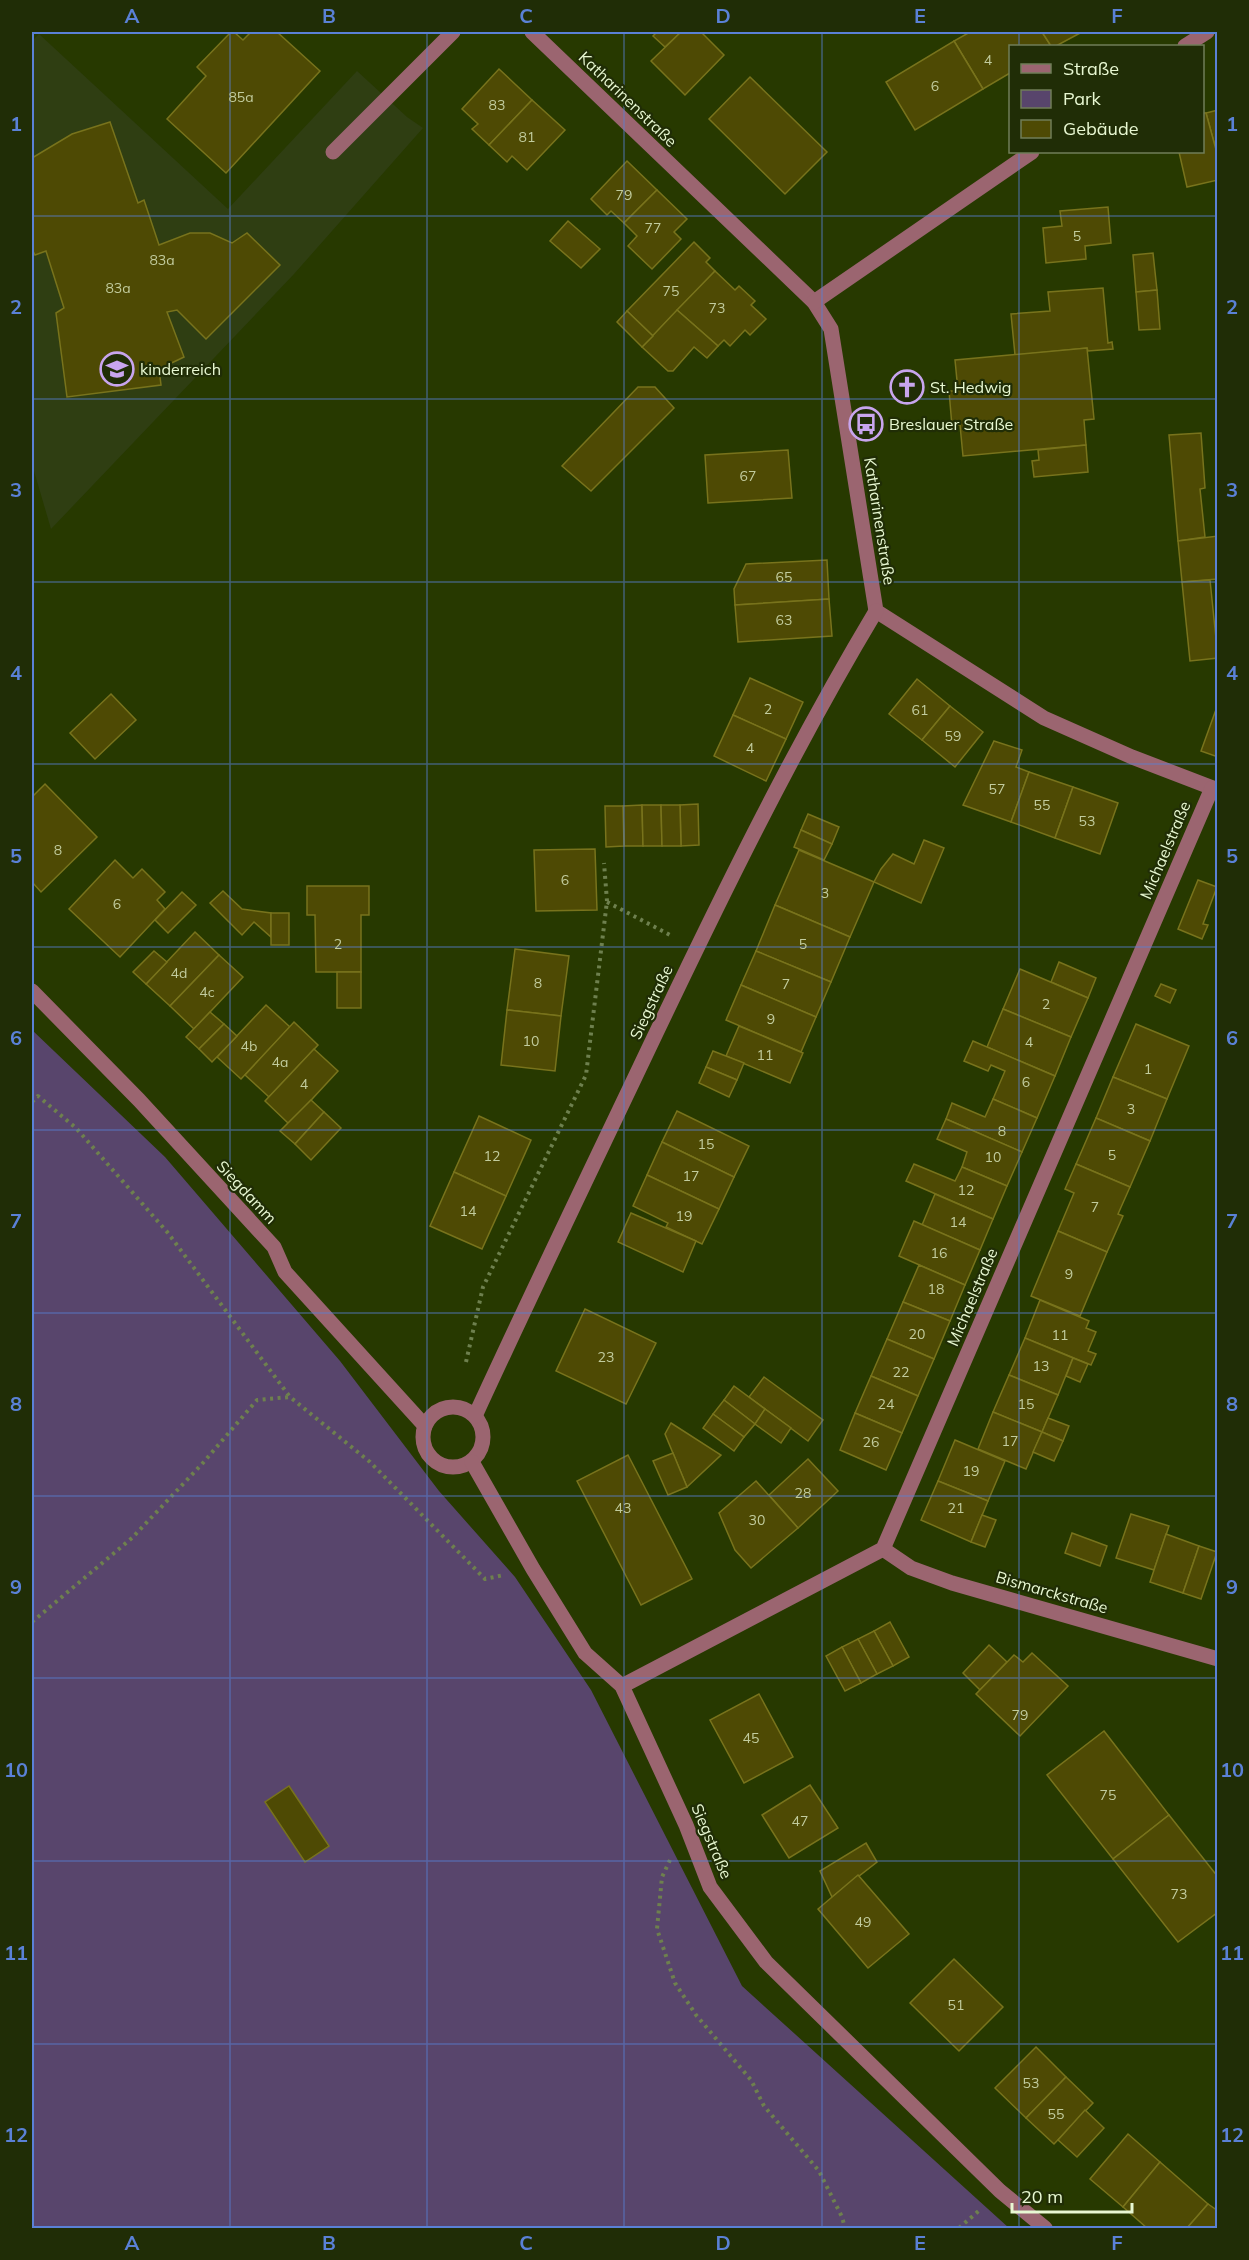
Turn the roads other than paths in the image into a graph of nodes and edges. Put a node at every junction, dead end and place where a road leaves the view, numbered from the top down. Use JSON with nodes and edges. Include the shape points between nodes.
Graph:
{"nodes":[{"id":1,"x":453,"y":32,"type":"edge"},
{"id":2,"x":532,"y":32,"type":"edge"},
{"id":3,"x":1207,"y":32,"type":"edge"},
{"id":4,"x":1187,"y":45,"type":"edge"},
{"id":5,"x":333,"y":152,"type":"dead end"},
{"id":6,"x":1031,"y":153,"type":"edge"},
{"id":7,"x":813,"y":302,"type":"junction"},
{"id":8,"x":876,"y":611,"type":"junction"},
{"id":9,"x":1215,"y":789,"type":"edge"},
{"id":10,"x":32,"y":991,"type":"edge"},
{"id":11,"x":475,"y":1416,"type":"junction"},
{"id":12,"x":425,"y":1426,"type":"junction"},
{"id":13,"x":472,"y":1462,"type":"junction"},
{"id":14,"x":883,"y":1549,"type":"junction"},
{"id":15,"x":1218,"y":1659,"type":"edge"},
{"id":16,"x":622,"y":1686,"type":"junction"},
{"id":17,"x":1045,"y":2229,"type":"edge"}],
"edges":[{"from":1,"to":5,"type":"street"},
{"from":2,"to":7,"type":"street","name":"Katharinenstraße"},
{"from":3,"to":4,"type":"street"},
{"from":6,"to":7,"type":"street"},
{"from":7,"to":8,"type":"street","name":"Katharinenstraße","via":[[831,329]]},
{"from":8,"to":9,"type":"street","via":[[1044,718]]},
{"from":8,"to":11,"type":"street","name":"Siegstraße","via":[[782,777]]},
{"from":9,"to":14,"type":"street","name":"Michaelstraße"},
{"from":10,"to":12,"type":"street","name":"Siegdamm","via":[[274,1247],[285,1272]]},
{"from":11,"to":12,"type":"street","via":[[456,1407],[443,1408]]},
{"from":11,"to":13,"type":"street","via":[[483,1426],[484,1438]]},
{"from":12,"to":13,"type":"street","via":[[423,1443],[431,1459],[455,1468]]},
{"from":13,"to":16,"type":"street","name":"Siegstraße","via":[[585,1653]]},
{"from":14,"to":15,"type":"street","name":"Bismarckstraße","via":[[911,1568],[952,1583]]},
{"from":14,"to":16,"type":"street"},
{"from":16,"to":17,"type":"street","name":"Siegstraße","via":[[711,1887],[766,1962],[1000,2191]]}]}
